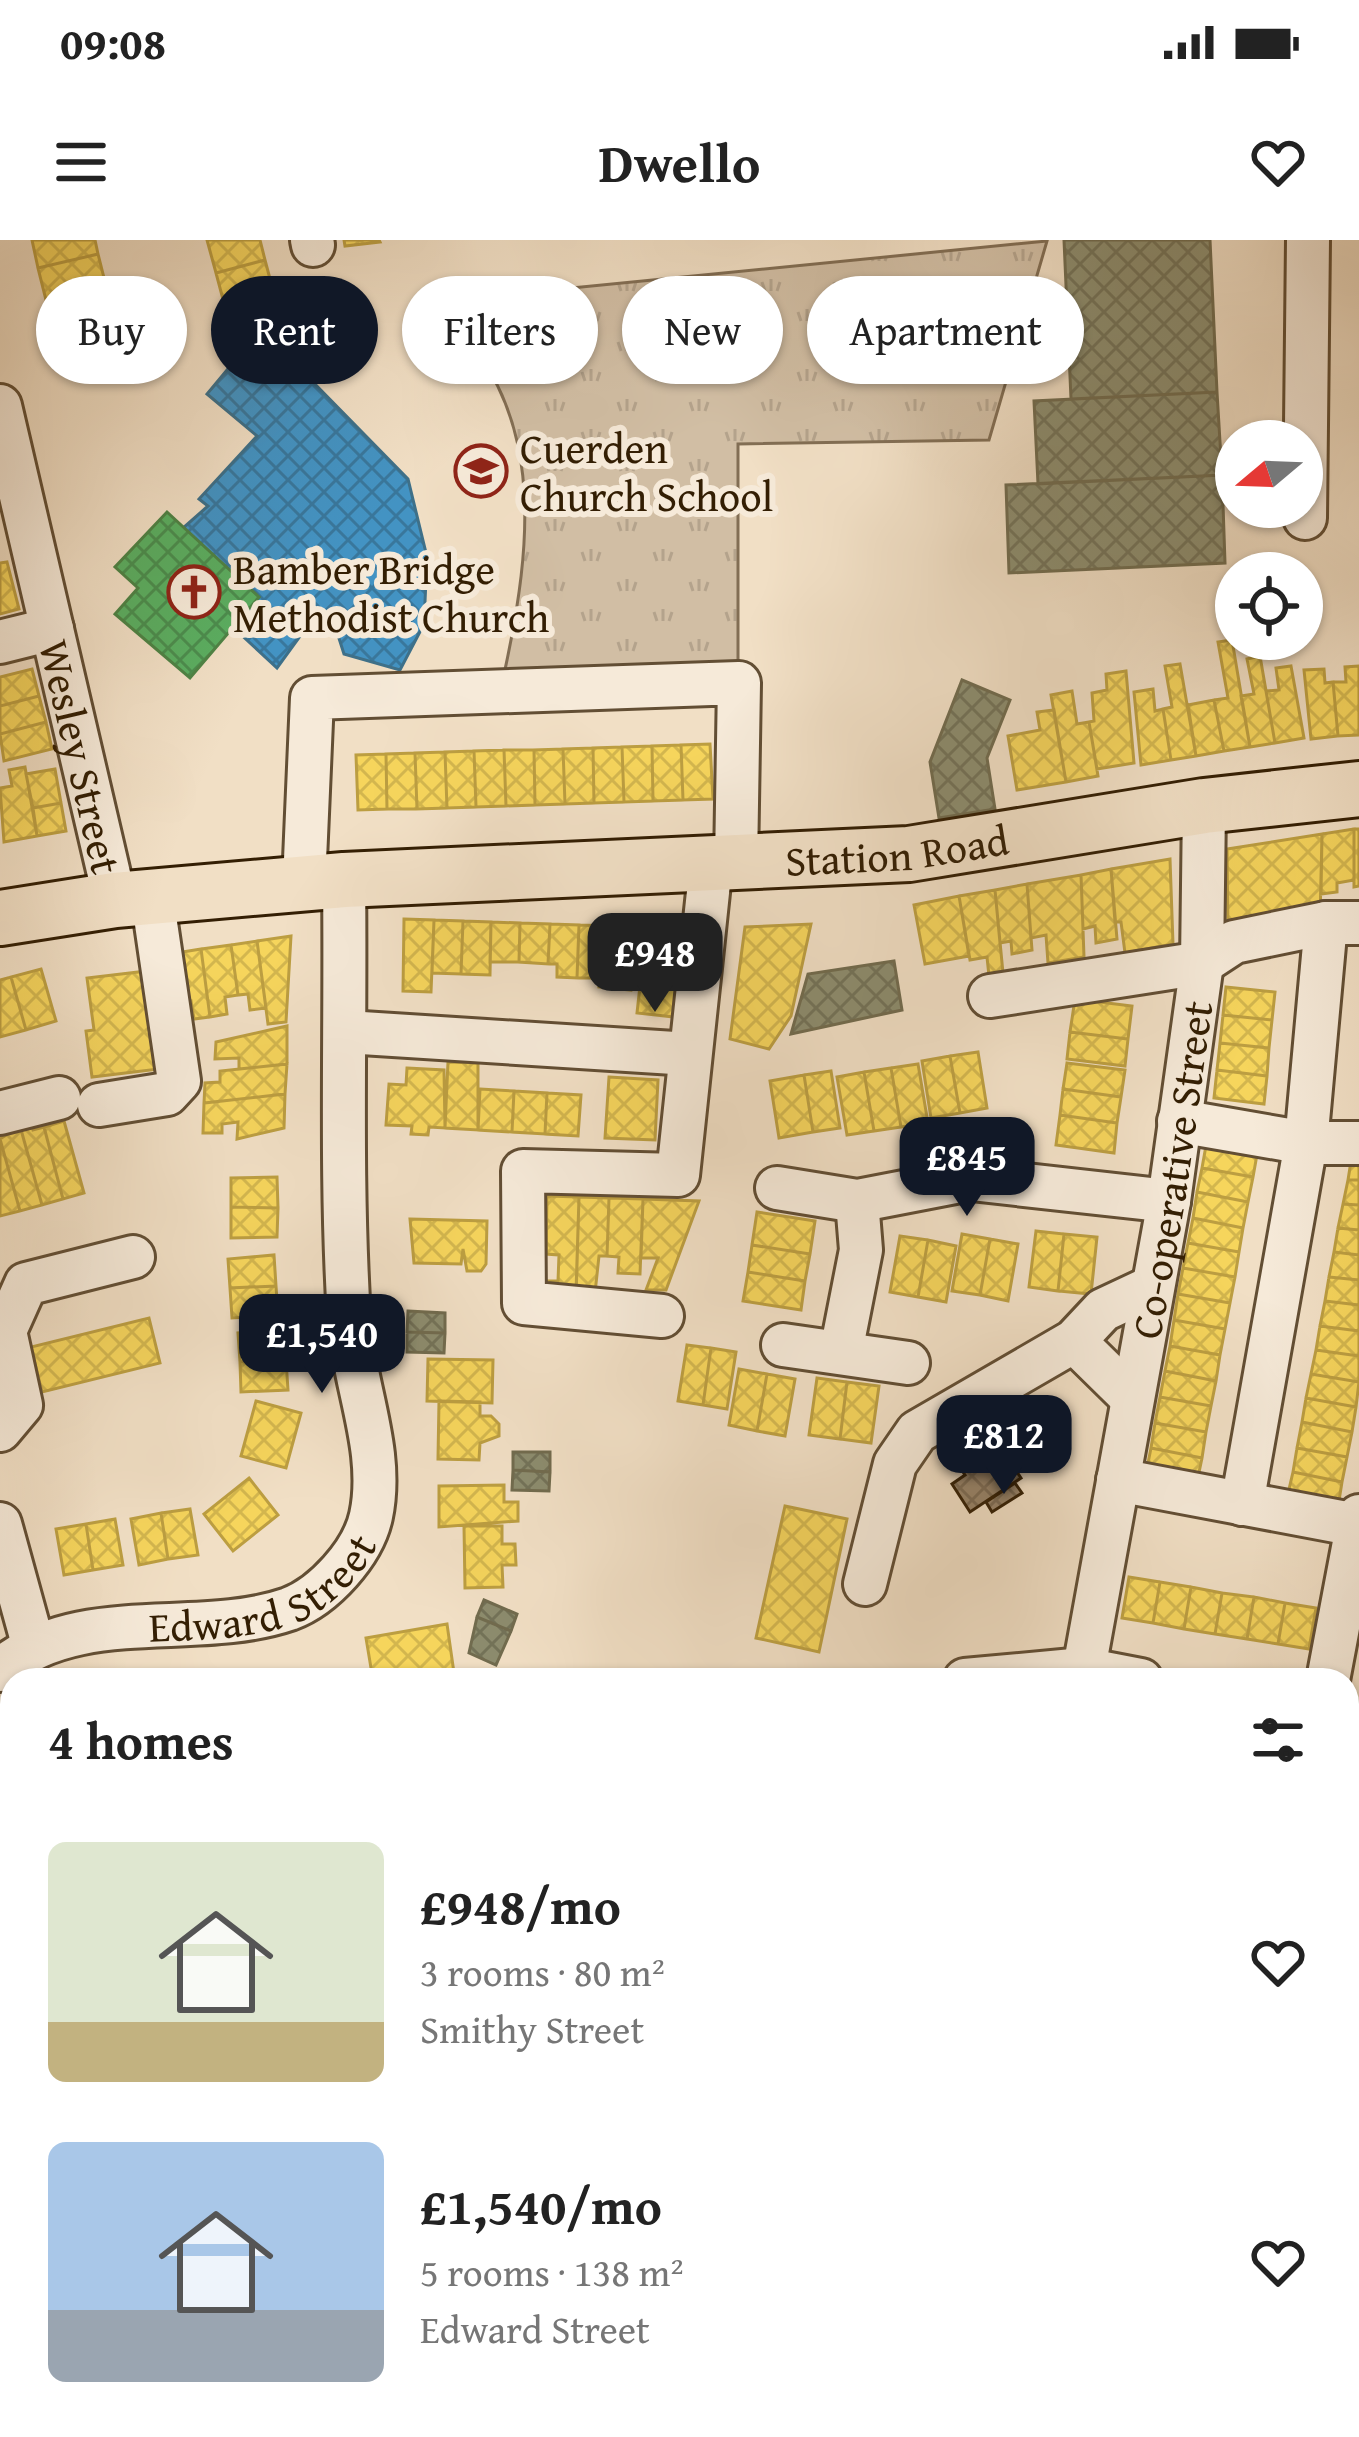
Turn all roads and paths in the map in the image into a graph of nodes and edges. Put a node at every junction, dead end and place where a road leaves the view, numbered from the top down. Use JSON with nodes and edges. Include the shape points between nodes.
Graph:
{"nodes":[{"id":1,"x":1308,"y":240,"type":"edge"},
{"id":2,"x":0,"y":406,"type":"edge"},
{"id":3,"x":1306,"y":420,"type":"edge"},
{"id":4,"x":13,"y":518,"type":"edge"},
{"id":5,"x":52,"y":628,"type":"junction"},
{"id":6,"x":0,"y":642,"type":"edge"},
{"id":7,"x":1359,"y":789,"type":"edge"},
{"id":8,"x":1204,"y":806,"type":"junction"},
{"id":9,"x":724,"y":864,"type":"junction"},
{"id":10,"x":324,"y":882,"type":"junction"},
{"id":11,"x":133,"y":898,"type":"junction"},
{"id":12,"x":0,"y":918,"type":"edge"},
{"id":13,"x":1342,"y":923,"type":"edge"},
{"id":14,"x":1202,"y":963,"type":"junction"},
{"id":15,"x":990,"y":996,"type":"dead end"},
{"id":16,"x":346,"y":1032,"type":"junction"},
{"id":17,"x":690,"y":1054,"type":"junction"},
{"id":18,"x":0,"y":1113,"type":"edge"},
{"id":19,"x":1179,"y":1121,"type":"junction"},
{"id":20,"x":1306,"y":1142,"type":"junction"},
{"id":21,"x":1359,"y":1143,"type":"edge"},
{"id":22,"x":778,"y":1187,"type":"dead end"},
{"id":23,"x":857,"y":1201,"type":"junction"},
{"id":24,"x":1168,"y":1201,"type":"junction"},
{"id":25,"x":133,"y":1257,"type":"dead end"},
{"id":26,"x":1152,"y":1287,"type":"junction"},
{"id":27,"x":662,"y":1316,"type":"dead end"},
{"id":28,"x":1073,"y":1341,"type":"junction"},
{"id":29,"x":783,"y":1345,"type":"dead end"},
{"id":30,"x":841,"y":1352,"type":"junction"},
{"id":31,"x":908,"y":1363,"type":"dead end"},
{"id":32,"x":1132,"y":1398,"type":"junction"},
{"id":33,"x":0,"y":1430,"type":"edge"},
{"id":34,"x":1118,"y":1480,"type":"junction"},
{"id":35,"x":1242,"y":1504,"type":"junction"},
{"id":36,"x":1358,"y":1521,"type":"edge"},
{"id":37,"x":0,"y":1525,"type":"edge"},
{"id":38,"x":866,"y":1584,"type":"dead end"},
{"id":39,"x":16,"y":1657,"type":"edge"},
{"id":40,"x":1084,"y":1668,"type":"edge"},
{"id":41,"x":1330,"y":1668,"type":"edge"}],
"edges":[{"from":1,"to":3,"type":"street"},
{"from":2,"to":4,"type":"street","name":"Wesley Street"},
{"from":4,"to":5,"type":"street","name":"Wesley Street"},
{"from":5,"to":6,"type":"street"},
{"from":5,"to":11,"type":"street","name":"Wesley Street"},
{"from":7,"to":8,"type":"main road","name":"Station Road"},
{"from":8,"to":9,"type":"main road","name":"Station Road","via":[[909,854]]},
{"from":8,"to":14,"type":"street","name":"Co-operative Street"},
{"from":9,"to":10,"type":"main road","name":"Station Road"},
{"from":9,"to":10,"type":"street","name":"Edward Street","via":[[740,683],[312,698]]},
{"from":9,"to":17,"type":"street"},
{"from":10,"to":11,"type":"main road","name":"Station Road"},
{"from":10,"to":16,"type":"street","name":"Edward Street"},
{"from":11,"to":12,"type":"main road","name":"Station Road"},
{"from":11,"to":18,"type":"street","name":"Wesley Street","via":[[178,1081],[167,1094]]},
{"from":13,"to":14,"type":"street","via":[[1234,942]]},
{"from":13,"to":20,"type":"street"},
{"from":14,"to":15,"type":"street"},
{"from":14,"to":19,"type":"street","name":"Co-operative Street"},
{"from":16,"to":17,"type":"street"},
{"from":16,"to":39,"type":"street","name":"Edward Street","via":[[342,1191],[349,1326],[375,1465],[371,1520],[327,1588],[289,1609],[87,1632]]},
{"from":17,"to":27,"type":"street","via":[[678,1175],[523,1171],[524,1303]]},
{"from":19,"to":20,"type":"street"},
{"from":19,"to":24,"type":"street","name":"Co-operative Street"},
{"from":20,"to":21,"type":"street"},
{"from":20,"to":35,"type":"street"},
{"from":22,"to":23,"type":"street"},
{"from":23,"to":24,"type":"street","via":[[971,1179]]},
{"from":23,"to":30,"type":"street","via":[[861,1250]]},
{"from":24,"to":26,"type":"street","name":"Co-operative Street"},
{"from":25,"to":33,"type":"street","via":[[26,1284],[5,1331],[21,1406]]},
{"from":26,"to":28,"type":"street","via":[[1103,1310]]},
{"from":26,"to":32,"type":"street","name":"Co-operative Street"},
{"from":28,"to":32,"type":"street"},
{"from":28,"to":38,"type":"street","via":[[917,1432],[895,1464]]},
{"from":29,"to":30,"type":"street"},
{"from":30,"to":31,"type":"street"},
{"from":32,"to":34,"type":"street","name":"Co-operative Street"},
{"from":34,"to":35,"type":"street"},
{"from":34,"to":40,"type":"street","name":"Co-operative Street"},
{"from":35,"to":36,"type":"street"},
{"from":36,"to":41,"type":"street"},
{"from":37,"to":39,"type":"street"}]}
